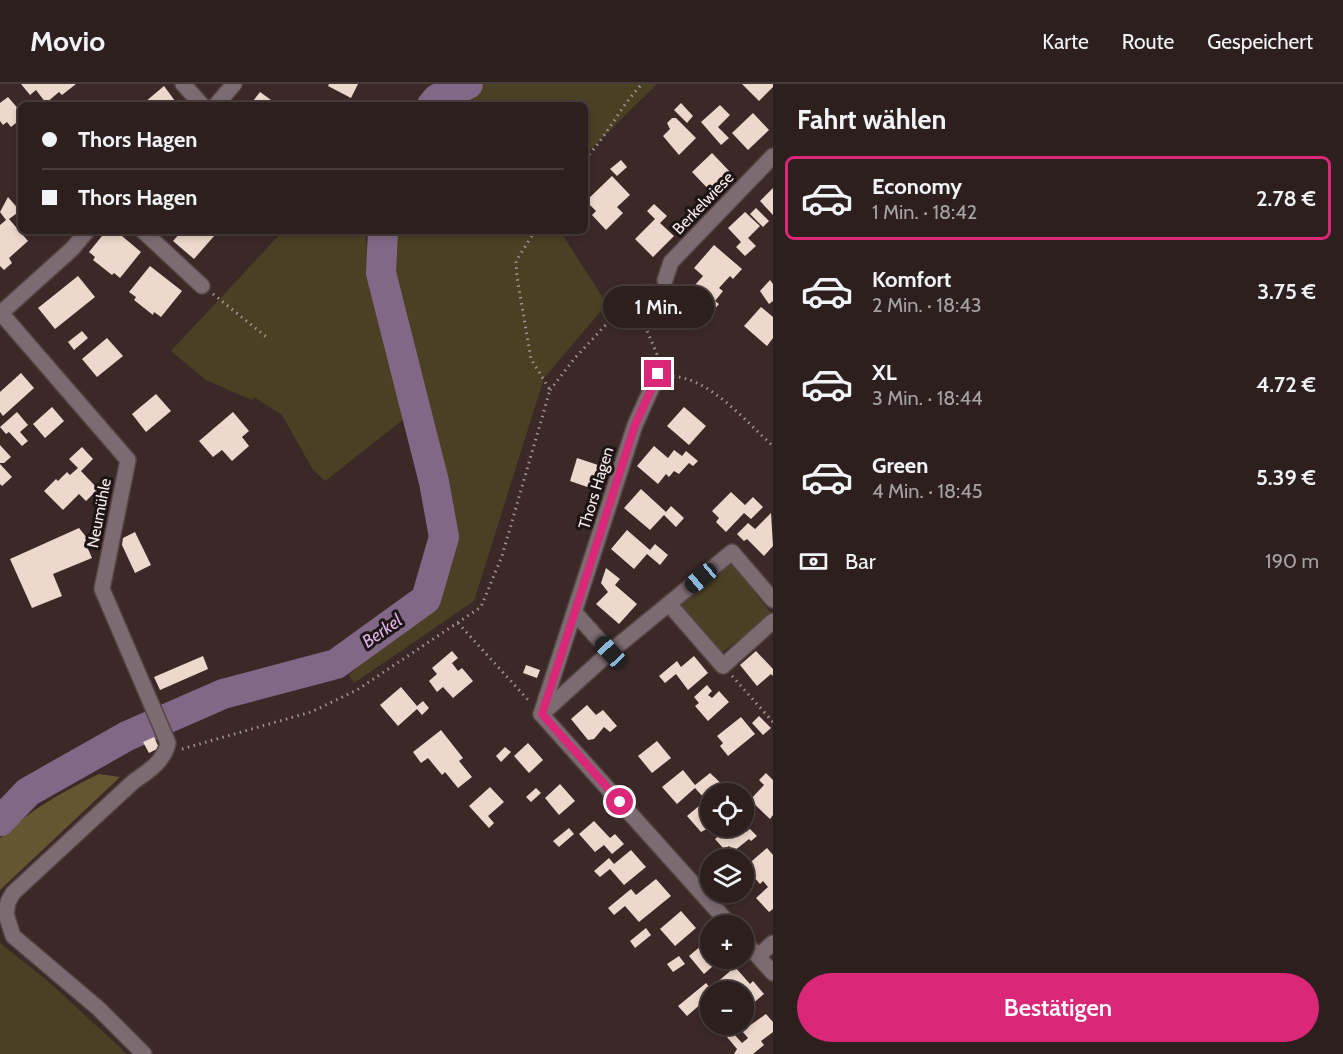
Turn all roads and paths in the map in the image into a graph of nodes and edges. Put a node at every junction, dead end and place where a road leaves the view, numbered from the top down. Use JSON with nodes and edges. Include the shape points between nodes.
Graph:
{"nodes":[{"id":1,"x":183,"y":84,"type":"edge"},
{"id":2,"x":234,"y":84,"type":"edge"},
{"id":3,"x":642,"y":84,"type":"edge"},
{"id":4,"x":199,"y":102,"type":"edge"},
{"id":5,"x":219,"y":102,"type":"edge"},
{"id":6,"x":588,"y":156,"type":"edge"},
{"id":7,"x":773,"y":156,"type":"edge"},
{"id":8,"x":84,"y":234,"type":"edge"},
{"id":9,"x":146,"y":234,"type":"edge"},
{"id":10,"x":533,"y":234,"type":"edge"},
{"id":11,"x":666,"y":280,"type":"joint"},
{"id":12,"x":202,"y":286,"type":"joint"},
{"id":13,"x":633,"y":298,"type":"junction"},
{"id":14,"x":1,"y":313,"type":"edge"},
{"id":15,"x":269,"y":339,"type":"dead end"},
{"id":16,"x":658,"y":374,"type":"junction"},
{"id":17,"x":550,"y":390,"type":"junction"},
{"id":18,"x":773,"y":446,"type":"edge"},
{"id":19,"x":773,"y":600,"type":"edge"},
{"id":20,"x":669,"y":604,"type":"junction"},
{"id":21,"x":576,"y":614,"type":"junction"},
{"id":22,"x":773,"y":621,"type":"edge"},
{"id":23,"x":458,"y":623,"type":"junction"},
{"id":24,"x":610,"y":652,"type":"junction"},
{"id":25,"x":723,"y":666,"type":"junction"},
{"id":26,"x":542,"y":714,"type":"junction"},
{"id":27,"x":773,"y":722,"type":"edge"},
{"id":28,"x":166,"y":753,"type":"junction"},
{"id":29,"x":720,"y":915,"type":"edge"},
{"id":30,"x":773,"y":943,"type":"edge"},
{"id":31,"x":754,"y":951,"type":"edge"},
{"id":32,"x":758,"y":956,"type":"junction"},
{"id":33,"x":773,"y":973,"type":"edge"},
{"id":34,"x":144,"y":1054,"type":"edge"}],
"edges":[{"from":1,"to":4,"type":"street"},
{"from":2,"to":5,"type":"street"},
{"from":3,"to":6,"type":"path"},
{"from":7,"to":11,"type":"street","name":"Berkelwiese","via":[[671,262]]},
{"from":8,"to":14,"type":"street"},
{"from":9,"to":12,"type":"street"},
{"from":10,"to":17,"type":"path","via":[[516,261],[517,277],[531,359]]},
{"from":11,"to":13,"type":"path","via":[[640,288]]},
{"from":12,"to":15,"type":"path"},
{"from":13,"to":16,"type":"path","via":[[659,357]]},
{"from":13,"to":17,"type":"path"},
{"from":14,"to":28,"type":"street","name":"Neumühle","via":[[128,460],[102,589],[166,736]]},
{"from":16,"to":18,"type":"path","via":[[689,378],[725,403]]},
{"from":16,"to":21,"type":"street","name":"Thors Hagen","via":[[635,425]]},
{"from":17,"to":23,"type":"path","via":[[489,591],[481,607]]},
{"from":19,"to":20,"type":"street","via":[[732,552]]},
{"from":20,"to":24,"type":"street"},
{"from":20,"to":25,"type":"street"},
{"from":21,"to":24,"type":"street"},
{"from":21,"to":26,"type":"street","name":"Thors Hagen"},
{"from":22,"to":25,"type":"street"},
{"from":23,"to":26,"type":"path"},
{"from":23,"to":28,"type":"path","via":[[357,690],[311,712]]},
{"from":24,"to":26,"type":"street"},
{"from":25,"to":27,"type":"path"},
{"from":26,"to":29,"type":"street"},
{"from":28,"to":34,"type":"street","via":[[21,885],[6,908],[8,927],[20,943],[99,1009]]},
{"from":30,"to":32,"type":"street"},
{"from":31,"to":32,"type":"street"},
{"from":32,"to":33,"type":"street"}]}
